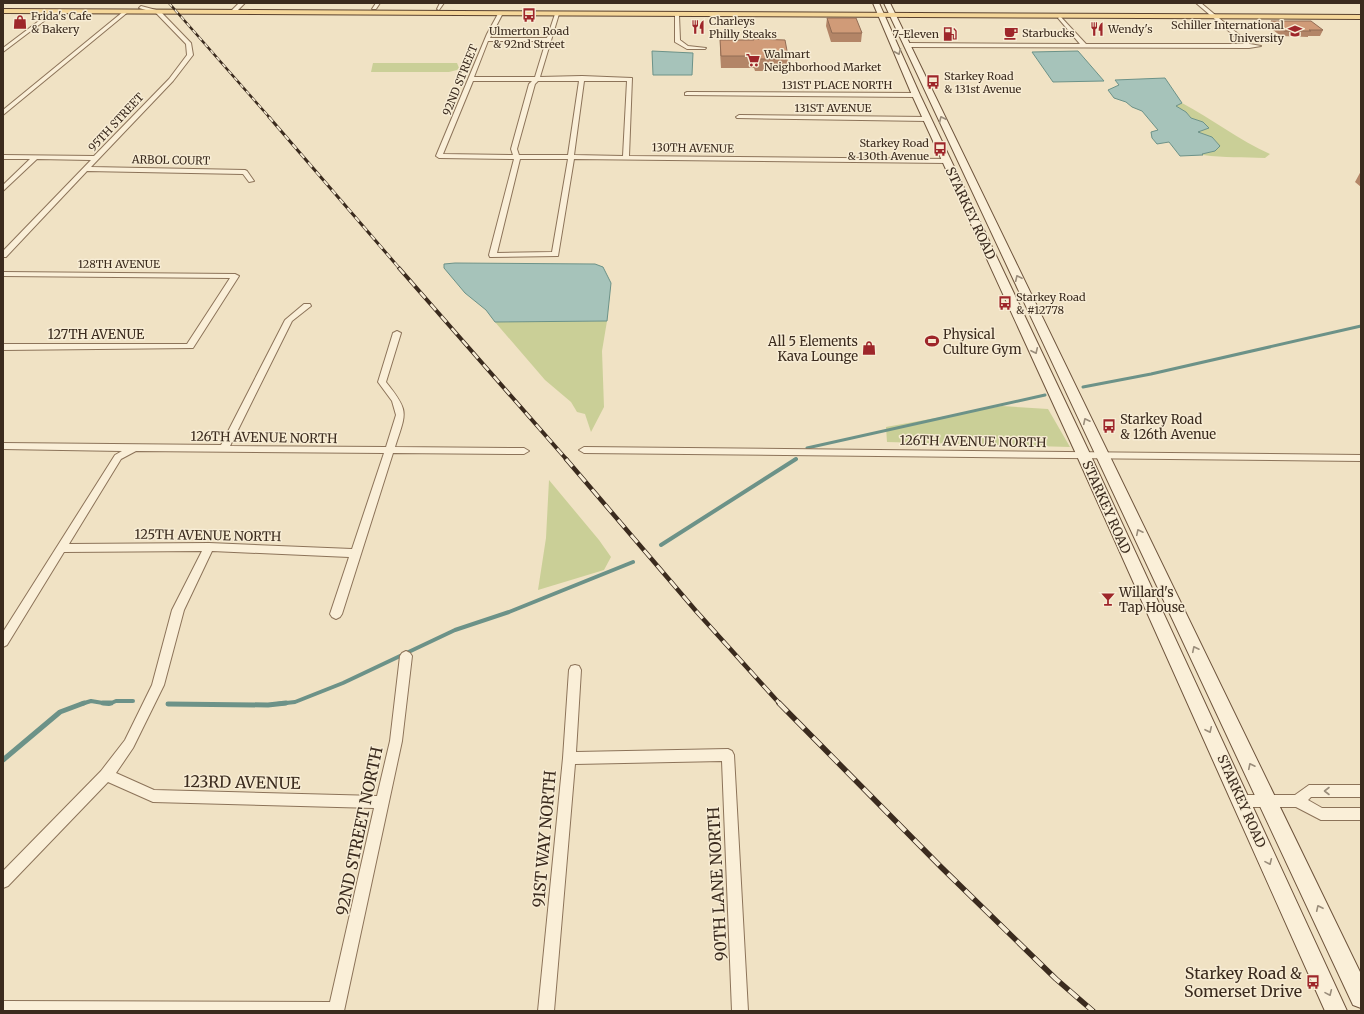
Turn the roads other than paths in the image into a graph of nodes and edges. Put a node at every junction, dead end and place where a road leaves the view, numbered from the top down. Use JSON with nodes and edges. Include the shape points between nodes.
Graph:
{"nodes":[{"id":1,"x":876,"y":3,"type":"edge"},
{"id":2,"x":887,"y":3,"type":"edge"},
{"id":3,"x":1198,"y":3,"type":"edge"},
{"id":4,"x":1207,"y":3,"type":"edge"},
{"id":5,"x":376,"y":6,"type":"edge"},
{"id":6,"x":440,"y":6,"type":"edge"},
{"id":7,"x":3,"y":7,"type":"edge"},
{"id":8,"x":141,"y":7,"type":"junction"},
{"id":9,"x":238,"y":7,"type":"edge"},
{"id":10,"x":578,"y":9,"type":"junction"},
{"id":11,"x":3,"y":11,"type":"edge"},
{"id":12,"x":54,"y":12,"type":"junction"},
{"id":13,"x":126,"y":12,"type":"junction"},
{"id":14,"x":158,"y":12,"type":"junction"},
{"id":15,"x":346,"y":12,"type":"junction"},
{"id":16,"x":676,"y":12,"type":"junction"},
{"id":17,"x":501,"y":13,"type":"junction"},
{"id":18,"x":1361,"y":13,"type":"edge"},
{"id":19,"x":557,"y":14,"type":"junction"},
{"id":20,"x":881,"y":14,"type":"junction"},
{"id":21,"x":893,"y":14,"type":"junction"},
{"id":22,"x":1216,"y":15,"type":"junction"},
{"id":23,"x":1060,"y":16,"type":"junction"},
{"id":24,"x":1361,"y":17,"type":"edge"},
{"id":25,"x":549,"y":39,"type":"junction"},
{"id":26,"x":487,"y":40,"type":"junction"},
{"id":27,"x":908,"y":45,"type":"junction"},
{"id":28,"x":1084,"y":45,"type":"junction"},
{"id":29,"x":1249,"y":46,"type":"junction"},
{"id":30,"x":703,"y":48,"type":"dead end"},
{"id":31,"x":3,"y":50,"type":"edge"},
{"id":32,"x":907,"y":73,"type":"junction"},
{"id":33,"x":582,"y":78,"type":"junction"},
{"id":34,"x":537,"y":79,"type":"junction"},
{"id":35,"x":471,"y":80,"type":"junction"},
{"id":36,"x":925,"y":81,"type":"junction"},
{"id":37,"x":687,"y":94,"type":"dead end"},
{"id":38,"x":916,"y":95,"type":"junction"},
{"id":39,"x":3,"y":113,"type":"edge"},
{"id":40,"x":739,"y":117,"type":"dead end"},
{"id":41,"x":927,"y":119,"type":"junction"},
{"id":42,"x":958,"y":154,"type":"junction"},
{"id":43,"x":439,"y":156,"type":"joint"},
{"id":44,"x":3,"y":157,"type":"edge"},
{"id":45,"x":36,"y":157,"type":"junction"},
{"id":46,"x":517,"y":157,"type":"junction"},
{"id":47,"x":97,"y":158,"type":"junction"},
{"id":48,"x":571,"y":158,"type":"junction"},
{"id":49,"x":626,"y":158,"type":"junction"},
{"id":50,"x":947,"y":161,"type":"junction"},
{"id":51,"x":86,"y":169,"type":"junction"},
{"id":52,"x":251,"y":181,"type":"dead end"},
{"id":53,"x":3,"y":189,"type":"edge"},
{"id":54,"x":976,"y":190,"type":"junction"},
{"id":55,"x":3,"y":255,"type":"edge"},
{"id":56,"x":3,"y":274,"type":"edge"},
{"id":57,"x":307,"y":306,"type":"dead end"},
{"id":58,"x":397,"y":333,"type":"dead end"},
{"id":59,"x":190,"y":346,"type":"joint"},
{"id":60,"x":3,"y":347,"type":"edge"},
{"id":61,"x":3,"y":446,"type":"edge"},
{"id":62,"x":134,"y":448,"type":"junction"},
{"id":63,"x":224,"y":449,"type":"junction"},
{"id":64,"x":584,"y":450,"type":"dead end"},
{"id":65,"x":389,"y":451,"type":"junction"},
{"id":66,"x":524,"y":451,"type":"dead end"},
{"id":67,"x":1084,"y":456,"type":"junction"},
{"id":68,"x":1102,"y":456,"type":"junction"},
{"id":69,"x":1361,"y":458,"type":"edge"},
{"id":70,"x":209,"y":547,"type":"junction"},
{"id":71,"x":60,"y":548,"type":"junction"},
{"id":72,"x":355,"y":553,"type":"junction"},
{"id":73,"x":336,"y":614,"type":"dead end"},
{"id":74,"x":3,"y":642,"type":"edge"},
{"id":75,"x":406,"y":656,"type":"dead end"},
{"id":76,"x":575,"y":670,"type":"dead end"},
{"id":77,"x":569,"y":758,"type":"junction"},
{"id":78,"x":106,"y":775,"type":"junction"},
{"id":79,"x":1361,"y":791,"type":"edge"},
{"id":80,"x":1242,"y":801,"type":"junction"},
{"id":81,"x":1268,"y":801,"type":"junction"},
{"id":82,"x":1297,"y":801,"type":"junction"},
{"id":83,"x":382,"y":802,"type":"junction"},
{"id":84,"x":1361,"y":814,"type":"edge"},
{"id":85,"x":3,"y":881,"type":"edge"},
{"id":86,"x":1361,"y":997,"type":"edge"},
{"id":87,"x":3,"y":1009,"type":"edge"},
{"id":88,"x":336,"y":1010,"type":"edge"},
{"id":89,"x":546,"y":1011,"type":"edge"},
{"id":90,"x":740,"y":1011,"type":"edge"},
{"id":91,"x":1336,"y":1011,"type":"edge"}],
"edges":[{"from":1,"to":20,"type":"main road","name":"STARKEY ROAD"},
{"from":2,"to":21,"type":"main road","name":"STARKEY ROAD"},
{"from":3,"to":22,"type":"street"},
{"from":4,"to":22,"type":"street"},
{"from":5,"to":6,"type":"main road"},
{"from":5,"to":9,"type":"main road"},
{"from":6,"to":10,"type":"main road"},
{"from":6,"to":15,"type":"main road","via":[[424,11]]},
{"from":7,"to":8,"type":"main road"},
{"from":8,"to":9,"type":"main road"},
{"from":8,"to":14,"type":"street","name":"95TH STREET"},
{"from":9,"to":14,"type":"main road"},
{"from":9,"to":15,"type":"main road"},
{"from":10,"to":16,"type":"main road"},
{"from":10,"to":17,"type":"main road","via":[[566,12]]},
{"from":11,"to":12,"type":"main road"},
{"from":12,"to":13,"type":"main road"},
{"from":12,"to":31,"type":"street"},
{"from":13,"to":14,"type":"main road"},
{"from":13,"to":39,"type":"street"},
{"from":14,"to":47,"type":"street","name":"95TH STREET","via":[[189,44],[190,55],[178,72]]},
{"from":15,"to":17,"type":"main road"},
{"from":16,"to":19,"type":"main road"},
{"from":16,"to":20,"type":"main road"},
{"from":16,"to":20,"type":"main road","via":[[712,10]]},
{"from":16,"to":30,"type":"street","via":[[677,41],[687,47]]},
{"from":17,"to":19,"type":"main road"},
{"from":17,"to":26,"type":"street","name":"92ND STREET"},
{"from":18,"to":22,"type":"main road"},
{"from":19,"to":25,"type":"street"},
{"from":20,"to":21,"type":"main road"},
{"from":20,"to":32,"type":"main road","name":"STARKEY ROAD","one_way":true},
{"from":21,"to":22,"type":"main road"},
{"from":21,"to":23,"type":"main road"},
{"from":21,"to":27,"type":"main road","name":"STARKEY ROAD"},
{"from":22,"to":23,"type":"main road"},
{"from":22,"to":24,"type":"main road"},
{"from":22,"to":29,"type":"street"},
{"from":22,"to":29,"type":"street","via":[[1258,46]]},
{"from":23,"to":28,"type":"street"},
{"from":25,"to":26,"type":"street"},
{"from":25,"to":34,"type":"street"},
{"from":26,"to":35,"type":"street","name":"92ND STREET"},
{"from":27,"to":28,"type":"street"},
{"from":27,"to":36,"type":"main road","name":"STARKEY ROAD"},
{"from":28,"to":29,"type":"street"},
{"from":32,"to":36,"type":"main road"},
{"from":32,"to":38,"type":"main road","name":"STARKEY ROAD"},
{"from":33,"to":34,"type":"street"},
{"from":33,"to":48,"type":"street"},
{"from":33,"to":49,"type":"street","via":[[630,79]]},
{"from":34,"to":35,"type":"street"},
{"from":34,"to":46,"type":"street","via":[[532,84],[514,150]]},
{"from":35,"to":43,"type":"street","name":"92ND STREET"},
{"from":42,"to":36,"type":"main road","name":"STARKEY ROAD","one_way":true},
{"from":37,"to":38,"type":"street","name":"131ST PLACE NORTH"},
{"from":38,"to":41,"type":"main road","name":"STARKEY ROAD"},
{"from":40,"to":41,"type":"street","name":"131ST AVENUE"},
{"from":41,"to":50,"type":"main road","name":"STARKEY ROAD"},
{"from":42,"to":50,"type":"main road"},
{"from":42,"to":54,"type":"main road","name":"STARKEY ROAD"},
{"from":43,"to":46,"type":"street","name":"130TH AVENUE"},
{"from":44,"to":45,"type":"street"},
{"from":45,"to":47,"type":"street"},
{"from":45,"to":53,"type":"street"},
{"from":46,"to":48,"type":"street","name":"130TH AVENUE"},
{"from":46,"to":48,"type":"street","via":[[493,255],[555,254]]},
{"from":47,"to":51,"type":"street","name":"95TH STREET"},
{"from":48,"to":49,"type":"street","name":"130TH AVENUE"},
{"from":49,"to":50,"type":"street","name":"130TH AVENUE"},
{"from":50,"to":54,"type":"main road","via":[[961,169],[970,188]]},
{"from":50,"to":67,"type":"main road","name":"STARKEY ROAD","one_way":true},
{"from":51,"to":52,"type":"street","name":"ARBOL COURT","via":[[245,172]]},
{"from":51,"to":55,"type":"street","name":"95TH STREET"},
{"from":68,"to":54,"type":"main road","name":"STARKEY ROAD","one_way":true},
{"from":56,"to":59,"type":"street","name":"128TH AVENUE","via":[[235,276]]},
{"from":57,"to":63,"type":"street","via":[[289,320]]},
{"from":58,"to":65,"type":"street","via":[[382,382],[396,400],[401,415]]},
{"from":59,"to":60,"type":"street","name":"127TH AVENUE"},
{"from":61,"to":62,"type":"street","name":"126TH AVENUE NORTH"},
{"from":62,"to":63,"type":"street","name":"126TH AVENUE NORTH"},
{"from":62,"to":71,"type":"street","via":[[118,457]]},
{"from":63,"to":65,"type":"street","name":"126TH AVENUE NORTH"},
{"from":64,"to":67,"type":"street","name":"126TH AVENUE NORTH"},
{"from":65,"to":66,"type":"street","name":"126TH AVENUE NORTH"},
{"from":65,"to":72,"type":"street"},
{"from":67,"to":68,"type":"street","name":"126TH AVENUE NORTH"},
{"from":67,"to":80,"type":"main road","name":"STARKEY ROAD","one_way":true},
{"from":68,"to":69,"type":"street","name":"126TH AVENUE NORTH"},
{"from":81,"to":68,"type":"main road","name":"STARKEY ROAD","one_way":true},
{"from":70,"to":71,"type":"street","name":"125TH AVENUE NORTH"},
{"from":70,"to":72,"type":"street","name":"125TH AVENUE NORTH"},
{"from":70,"to":78,"type":"street","via":[[178,610],[158,685],[129,744]]},
{"from":71,"to":74,"type":"street"},
{"from":72,"to":73,"type":"street"},
{"from":75,"to":83,"type":"street","name":"92ND STREET NORTH","via":[[396,742]]},
{"from":76,"to":77,"type":"street","name":"91ST WAY NORTH"},
{"from":77,"to":89,"type":"street","name":"91ST WAY NORTH"},
{"from":77,"to":90,"type":"street","name":"90TH LANE NORTH","via":[[728,755]]},
{"from":78,"to":83,"type":"street","name":"123RD AVENUE","via":[[153,796]]},
{"from":78,"to":85,"type":"street"},
{"from":79,"to":82,"type":"street","one_way":true,"via":[[1309,791]]},
{"from":80,"to":81,"type":"street"},
{"from":80,"to":91,"type":"main road","name":"STARKEY ROAD","one_way":true},
{"from":81,"to":82,"type":"street"},
{"from":86,"to":81,"type":"main road","name":"STARKEY ROAD","one_way":true},
{"from":82,"to":84,"type":"street","via":[[1321,814]]},
{"from":83,"to":88,"type":"street","name":"92ND STREET NORTH"},
{"from":87,"to":88,"type":"street"}]}
